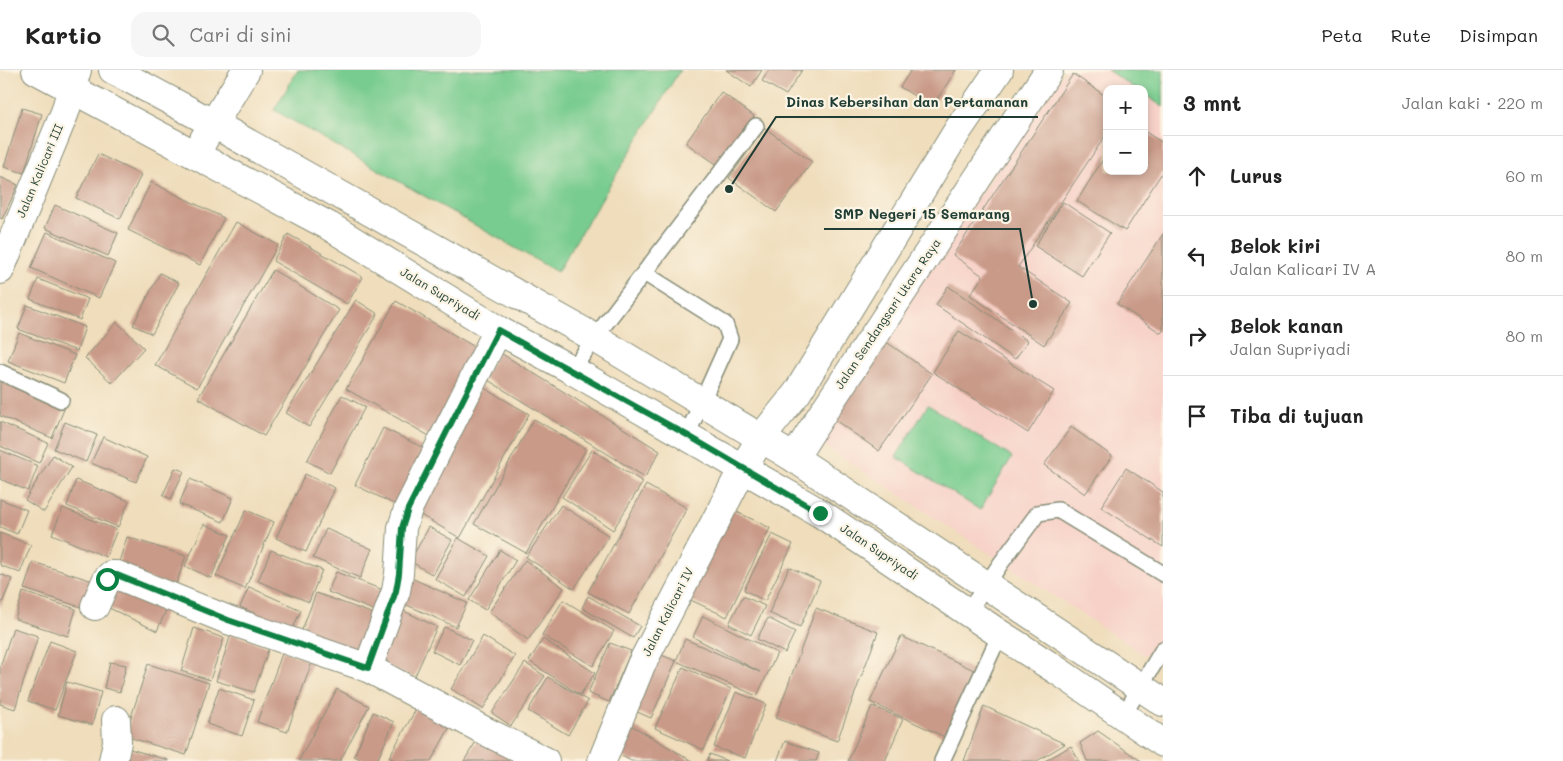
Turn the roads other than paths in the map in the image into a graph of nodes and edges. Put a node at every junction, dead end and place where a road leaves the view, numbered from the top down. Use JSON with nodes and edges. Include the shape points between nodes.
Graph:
{"nodes":[{"id":1,"x":36,"y":70,"type":"edge"},
{"id":2,"x":113,"y":70,"type":"edge"},
{"id":3,"x":246,"y":70,"type":"edge"},
{"id":4,"x":998,"y":70,"type":"edge"},
{"id":5,"x":1049,"y":70,"type":"edge"},
{"id":6,"x":74,"y":80,"type":"edge"},
{"id":7,"x":214,"y":124,"type":"junction"},
{"id":8,"x":756,"y":126,"type":"dead end"},
{"id":9,"x":958,"y":130,"type":"junction"},
{"id":10,"x":996,"y":152,"type":"junction"},
{"id":11,"x":195,"y":154,"type":"junction"},
{"id":12,"x":0,"y":270,"type":"edge"},
{"id":13,"x":644,"y":273,"type":"junction"},
{"id":14,"x":498,"y":330,"type":"junction"},
{"id":15,"x":596,"y":338,"type":"junction"},
{"id":16,"x":572,"y":370,"type":"junction"},
{"id":17,"x":0,"y":372,"type":"edge"},
{"id":18,"x":60,"y":400,"type":"dead end"},
{"id":19,"x":701,"y":403,"type":"junction"},
{"id":20,"x":687,"y":435,"type":"junction"},
{"id":21,"x":761,"y":438,"type":"junction"},
{"id":22,"x":794,"y":458,"type":"junction"},
{"id":23,"x":743,"y":468,"type":"junction"},
{"id":24,"x":1163,"y":574,"type":"edge"},
{"id":25,"x":986,"y":585,"type":"junction"},
{"id":26,"x":95,"y":606,"type":"dead end"},
{"id":27,"x":968,"y":612,"type":"junction"},
{"id":28,"x":1000,"y":634,"type":"junction"},
{"id":29,"x":1163,"y":649,"type":"edge"},
{"id":30,"x":368,"y":668,"type":"junction"},
{"id":31,"x":1152,"y":694,"type":"edge"},
{"id":32,"x":1123,"y":716,"type":"junction"},
{"id":33,"x":116,"y":720,"type":"dead end"},
{"id":34,"x":1163,"y":743,"type":"edge"},
{"id":35,"x":113,"y":761,"type":"edge"},
{"id":36,"x":546,"y":761,"type":"edge"},
{"id":37,"x":602,"y":761,"type":"edge"},
{"id":38,"x":942,"y":761,"type":"edge"}],
"edges":[{"from":1,"to":6,"type":"street","name":"Jalan Supriyadi"},
{"from":2,"to":7,"type":"street"},
{"from":3,"to":7,"type":"street"},
{"from":4,"to":9,"type":"street"},
{"from":5,"to":10,"type":"street","name":"Jalan Sendangsari Utara Raya"},
{"from":6,"to":11,"type":"street","name":"Jalan Supriyadi"},
{"from":6,"to":12,"type":"street","name":"Jalan Kalicari III"},
{"from":7,"to":11,"type":"street"},
{"from":7,"to":15,"type":"street"},
{"from":8,"to":13,"type":"lane"},
{"from":9,"to":10,"type":"street"},
{"from":9,"to":21,"type":"street","via":[[797,393]]},
{"from":10,"to":22,"type":"street","name":"Jalan Sendangsari Utara Raya"},
{"from":11,"to":14,"type":"street","name":"Jalan Supriyadi","via":[[329,226]]},
{"from":13,"to":15,"type":"lane"},
{"from":13,"to":19,"type":"lane","via":[[725,324],[730,339]]},
{"from":14,"to":16,"type":"street","name":"Jalan Supriyadi"},
{"from":14,"to":30,"type":"street","via":[[408,509],[402,528],[396,591]]},
{"from":15,"to":16,"type":"lane"},
{"from":15,"to":19,"type":"street"},
{"from":16,"to":20,"type":"street","name":"Jalan Supriyadi"},
{"from":17,"to":18,"type":"lane"},
{"from":19,"to":20,"type":"lane"},
{"from":19,"to":21,"type":"street"},
{"from":20,"to":23,"type":"street","name":"Jalan Supriyadi"},
{"from":21,"to":22,"type":"street"},
{"from":21,"to":23,"type":"street","name":"Jalan Kalicari IV"},
{"from":22,"to":25,"type":"street"},
{"from":23,"to":27,"type":"street","name":"Jalan Supriyadi","via":[[820,513]]},
{"from":23,"to":37,"type":"street","name":"Jalan Kalicari IV","via":[[641,664]]},
{"from":24,"to":25,"type":"lane","via":[[1058,510],[1038,513]]},
{"from":25,"to":27,"type":"lane"},
{"from":25,"to":31,"type":"street"},
{"from":26,"to":30,"type":"street","via":[[107,579],[117,575],[228,620]]},
{"from":27,"to":28,"type":"street","name":"Jalan Supriyadi"},
{"from":28,"to":32,"type":"street","name":"Jalan Supriyadi"},
{"from":28,"to":38,"type":"lane"},
{"from":29,"to":31,"type":"lane"},
{"from":30,"to":36,"type":"street"},
{"from":31,"to":32,"type":"lane"},
{"from":32,"to":34,"type":"street","name":"Jalan Supriyadi"},
{"from":33,"to":35,"type":"street","via":[[117,742]]}]}
